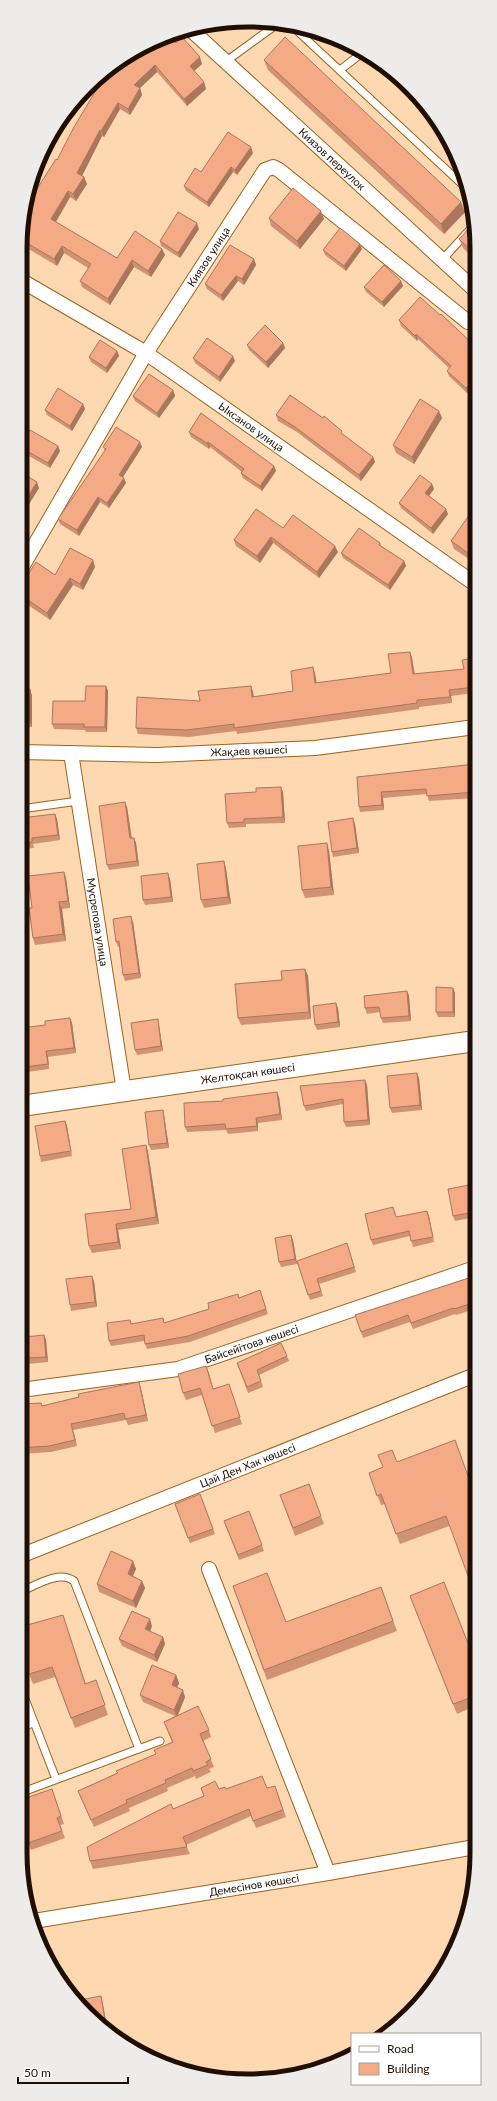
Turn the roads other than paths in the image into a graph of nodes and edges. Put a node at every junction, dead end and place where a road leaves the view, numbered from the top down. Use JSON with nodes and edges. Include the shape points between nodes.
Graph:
{"nodes":[{"id":1,"x":271,"y":28,"type":"edge"},
{"id":2,"x":300,"y":33,"type":"edge"},
{"id":3,"x":195,"y":34,"type":"edge"},
{"id":4,"x":358,"y":56,"type":"edge"},
{"id":5,"x":224,"y":62,"type":"junction"},
{"id":6,"x":340,"y":70,"type":"junction"},
{"id":7,"x":459,"y":182,"type":"edge"},
{"id":8,"x":469,"y":230,"type":"edge"},
{"id":9,"x":442,"y":260,"type":"junction"},
{"id":10,"x":27,"y":283,"type":"edge"},
{"id":11,"x":470,"y":285,"type":"edge"},
{"id":12,"x":468,"y":322,"type":"dead end"},
{"id":13,"x":146,"y":353,"type":"junction"},
{"id":14,"x":27,"y":558,"type":"edge"},
{"id":15,"x":470,"y":580,"type":"edge"},
{"id":16,"x":470,"y":728,"type":"edge"},
{"id":17,"x":27,"y":752,"type":"edge"},
{"id":18,"x":71,"y":753,"type":"junction"},
{"id":19,"x":78,"y":801,"type":"junction"},
{"id":20,"x":27,"y":807,"type":"edge"},
{"id":21,"x":470,"y":1043,"type":"edge"},
{"id":22,"x":124,"y":1091,"type":"junction"},
{"id":23,"x":27,"y":1105,"type":"edge"},
{"id":24,"x":470,"y":1270,"type":"edge"},
{"id":25,"x":470,"y":1377,"type":"edge"},
{"id":26,"x":27,"y":1389,"type":"edge"},
{"id":27,"x":27,"y":1553,"type":"edge"},
{"id":28,"x":209,"y":1569,"type":"dead end"},
{"id":29,"x":27,"y":1589,"type":"edge"},
{"id":30,"x":27,"y":1704,"type":"edge"},
{"id":31,"x":34,"y":1722,"type":"junction"},
{"id":32,"x":27,"y":1725,"type":"edge"},
{"id":33,"x":160,"y":1741,"type":"dead end"},
{"id":34,"x":139,"y":1748,"type":"junction"},
{"id":35,"x":56,"y":1779,"type":"junction"},
{"id":36,"x":27,"y":1790,"type":"edge"},
{"id":37,"x":470,"y":1848,"type":"edge"},
{"id":38,"x":328,"y":1873,"type":"junction"},
{"id":39,"x":38,"y":1920,"type":"edge"}],
"edges":[{"from":1,"to":5,"type":"lane"},
{"from":2,"to":6,"type":"lane"},
{"from":3,"to":5,"type":"street","name":"Киязов переулок"},
{"from":4,"to":6,"type":"lane"},
{"from":5,"to":9,"type":"street","name":"Киязов переулок"},
{"from":6,"to":7,"type":"lane"},
{"from":8,"to":9,"type":"lane"},
{"from":9,"to":11,"type":"street","name":"Киязов переулок"},
{"from":10,"to":13,"type":"street","name":"Ыксанов улица"},
{"from":12,"to":13,"type":"street","name":"Киязов улица","via":[[273,167],[262,173]]},
{"from":13,"to":14,"type":"street","name":"Киязов улица"},
{"from":13,"to":15,"type":"street","name":"Ыксанов улица"},
{"from":16,"to":18,"type":"street","name":"Жақаев көшесі","via":[[315,748],[157,755]]},
{"from":17,"to":18,"type":"street","name":"Жақаев көшесі"},
{"from":18,"to":19,"type":"street","name":"Мусрепова улица"},
{"from":19,"to":20,"type":"lane"},
{"from":19,"to":22,"type":"street","name":"Мусрепова улица"},
{"from":21,"to":22,"type":"street","name":"Желтоқсан көшесі"},
{"from":22,"to":23,"type":"street","name":"Желтоқсан көшесі"},
{"from":24,"to":26,"type":"street","name":"Байсейітова көшесі","via":[[178,1369]]},
{"from":25,"to":27,"type":"street","name":"Цай Ден Хак көшесі"},
{"from":28,"to":38,"type":"street"},
{"from":29,"to":34,"type":"lane","via":[[60,1576],[67,1576],[74,1581]]},
{"from":30,"to":31,"type":"lane"},
{"from":31,"to":32,"type":"lane"},
{"from":31,"to":35,"type":"lane"},
{"from":33,"to":34,"type":"lane"},
{"from":34,"to":35,"type":"lane"},
{"from":35,"to":36,"type":"lane"},
{"from":37,"to":38,"type":"street","name":"Демесінов көшесі"},
{"from":38,"to":39,"type":"street","name":"Демесінов көшесі"}]}
